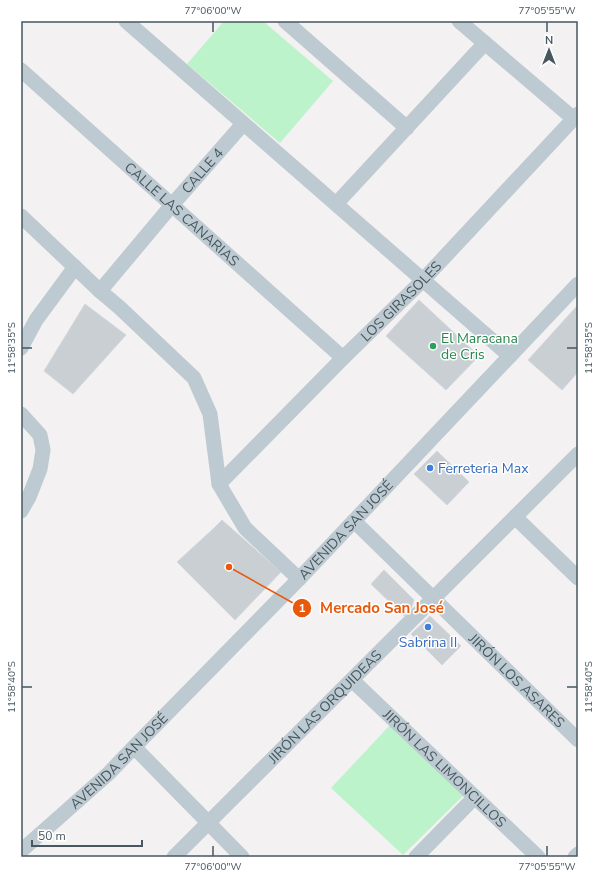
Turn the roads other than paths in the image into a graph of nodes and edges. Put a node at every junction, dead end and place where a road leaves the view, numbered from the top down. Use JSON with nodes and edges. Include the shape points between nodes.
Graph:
{"nodes":[{"id":1,"x":126,"y":21,"type":"edge"},
{"id":2,"x":285,"y":21,"type":"edge"},
{"id":3,"x":459,"y":21,"type":"edge"},
{"id":4,"x":485,"y":43,"type":"junction"},
{"id":5,"x":21,"y":70,"type":"edge"},
{"id":6,"x":576,"y":116,"type":"edge"},
{"id":7,"x":243,"y":124,"type":"junction"},
{"id":8,"x":407,"y":128,"type":"junction"},
{"id":9,"x":336,"y":204,"type":"junction"},
{"id":10,"x":172,"y":205,"type":"junction"},
{"id":11,"x":21,"y":216,"type":"edge"},
{"id":12,"x":75,"y":267,"type":"junction"},
{"id":13,"x":423,"y":280,"type":"junction"},
{"id":14,"x":100,"y":291,"type":"junction"},
{"id":15,"x":575,"y":292,"type":"edge"},
{"id":16,"x":21,"y":348,"type":"edge"},
{"id":17,"x":510,"y":356,"type":"junction"},
{"id":18,"x":343,"y":358,"type":"junction"},
{"id":19,"x":21,"y":414,"type":"edge"},
{"id":20,"x":577,"y":457,"type":"edge"},
{"id":21,"x":219,"y":484,"type":"junction"},
{"id":22,"x":21,"y":512,"type":"edge"},
{"id":23,"x":515,"y":517,"type":"junction"},
{"id":24,"x":354,"y":521,"type":"junction"},
{"id":25,"x":578,"y":578,"type":"edge"},
{"id":26,"x":299,"y":579,"type":"junction"},
{"id":27,"x":433,"y":598,"type":"junction"},
{"id":28,"x":352,"y":680,"type":"junction"},
{"id":29,"x":578,"y":740,"type":"edge"},
{"id":30,"x":134,"y":748,"type":"junction"},
{"id":31,"x":475,"y":797,"type":"junction"},
{"id":32,"x":208,"y":823,"type":"junction"},
{"id":33,"x":21,"y":851,"type":"edge"},
{"id":34,"x":578,"y":854,"type":"edge"},
{"id":35,"x":174,"y":857,"type":"edge"},
{"id":36,"x":242,"y":857,"type":"edge"},
{"id":37,"x":416,"y":857,"type":"edge"},
{"id":38,"x":538,"y":857,"type":"edge"},
{"id":39,"x":575,"y":857,"type":"edge"}],
"edges":[{"from":1,"to":7,"type":"street"},
{"from":2,"to":8,"type":"street"},
{"from":3,"to":4,"type":"street"},
{"from":4,"to":6,"type":"street"},
{"from":4,"to":8,"type":"street"},
{"from":5,"to":10,"type":"street","name":"CALLE LAS CANARIAS"},
{"from":6,"to":13,"type":"street","name":"LOS GIRASOLES"},
{"from":7,"to":9,"type":"street"},
{"from":7,"to":10,"type":"street","name":"CALLE 4"},
{"from":8,"to":9,"type":"street"},
{"from":9,"to":13,"type":"street"},
{"from":10,"to":14,"type":"street","name":"CALLE 4"},
{"from":10,"to":18,"type":"street","name":"CALLE LAS CANARIAS"},
{"from":11,"to":12,"type":"street"},
{"from":12,"to":14,"type":"street"},
{"from":12,"to":16,"type":"street","via":[[36,320]]},
{"from":13,"to":17,"type":"street"},
{"from":13,"to":18,"type":"street","name":"LOS GIRASOLES"},
{"from":14,"to":21,"type":"street","via":[[194,378],[210,414]]},
{"from":15,"to":17,"type":"street","name":"AVENIDA SAN JOSÉ"},
{"from":17,"to":24,"type":"street","name":"AVENIDA SAN JOSÉ"},
{"from":18,"to":21,"type":"street","name":"LOS GIRASOLES"},
{"from":19,"to":22,"type":"street","via":[[40,435],[43,450],[40,469]]},
{"from":20,"to":23,"type":"street","name":"JIRÓN LAS ORQUIDEAS"},
{"from":21,"to":26,"type":"street","via":[[245,528]]},
{"from":23,"to":25,"type":"street"},
{"from":23,"to":27,"type":"street","name":"JIRÓN LAS ORQUIDEAS"},
{"from":24,"to":26,"type":"street","name":"AVENIDA SAN JOSÉ"},
{"from":24,"to":27,"type":"street","name":"JIRÓN LOS ASARES"},
{"from":26,"to":30,"type":"street","name":"AVENIDA SAN JOSÉ"},
{"from":27,"to":28,"type":"street","name":"JIRÓN LAS ORQUIDEAS"},
{"from":27,"to":29,"type":"street","name":"JIRÓN LOS ASARES"},
{"from":28,"to":31,"type":"street","name":"JIRÓN LAS LIMONCILLOS"},
{"from":28,"to":32,"type":"street","name":"JIRÓN LAS ORQUIDEAS"},
{"from":30,"to":32,"type":"street"},
{"from":30,"to":33,"type":"street","name":"AVENIDA SAN JOSÉ"},
{"from":31,"to":37,"type":"street"},
{"from":31,"to":38,"type":"street","name":"JIRÓN LAS LIMONCILLOS"},
{"from":32,"to":35,"type":"street","name":"JIRÓN LAS ORQUIDEAS"},
{"from":32,"to":36,"type":"street"},
{"from":34,"to":39,"type":"street"}]}
